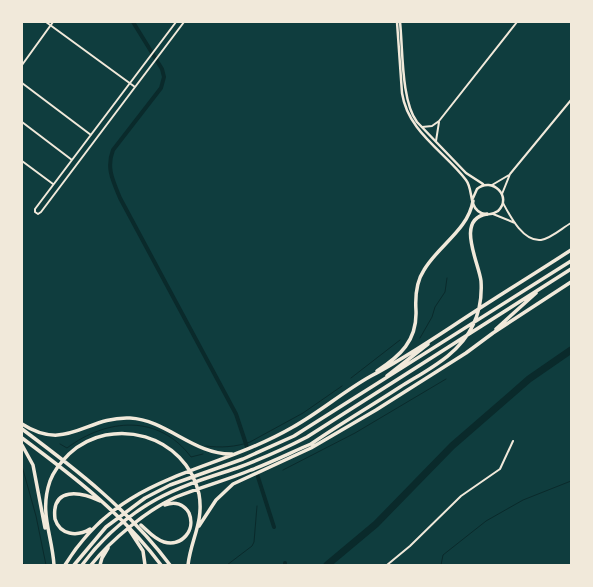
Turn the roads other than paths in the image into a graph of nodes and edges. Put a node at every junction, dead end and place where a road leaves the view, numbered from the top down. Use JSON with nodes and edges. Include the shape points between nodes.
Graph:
{"nodes":[{"id":1,"x":46,"y":22,"type":"edge"},
{"id":2,"x":53,"y":22,"type":"edge"},
{"id":3,"x":176,"y":22,"type":"edge"},
{"id":4,"x":184,"y":22,"type":"edge"},
{"id":5,"x":397,"y":22,"type":"edge"},
{"id":6,"x":400,"y":22,"type":"edge"},
{"id":7,"x":517,"y":22,"type":"edge"},
{"id":8,"x":50,"y":25,"type":"junction"},
{"id":9,"x":22,"y":65,"type":"edge"},
{"id":10,"x":22,"y":83,"type":"edge"},
{"id":11,"x":129,"y":83,"type":"junction"},
{"id":12,"x":135,"y":87,"type":"junction"},
{"id":13,"x":571,"y":100,"type":"edge"},
{"id":14,"x":440,"y":121,"type":"junction"},
{"id":15,"x":22,"y":122,"type":"edge"},
{"id":16,"x":421,"y":127,"type":"junction"},
{"id":17,"x":91,"y":135,"type":"junction"},
{"id":18,"x":436,"y":143,"type":"junction"},
{"id":19,"x":72,"y":160,"type":"junction"},
{"id":20,"x":22,"y":161,"type":"edge"},
{"id":21,"x":510,"y":174,"type":"junction"},
{"id":22,"x":54,"y":185,"type":"junction"},
{"id":23,"x":484,"y":185,"type":"junction"},
{"id":24,"x":492,"y":185,"type":"junction"},
{"id":25,"x":502,"y":194,"type":"junction"},
{"id":26,"x":473,"y":200,"type":"junction"},
{"id":27,"x":503,"y":202,"type":"junction"},
{"id":28,"x":487,"y":214,"type":"junction"},
{"id":29,"x":493,"y":214,"type":"junction"},
{"id":30,"x":571,"y":222,"type":"edge"},
{"id":31,"x":516,"y":224,"type":"junction"},
{"id":32,"x":571,"y":251,"type":"edge"},
{"id":33,"x":571,"y":261,"type":"edge"},
{"id":34,"x":571,"y":269,"type":"edge"},
{"id":35,"x":571,"y":282,"type":"edge"},
{"id":36,"x":539,"y":290,"type":"junction"},
{"id":37,"x":493,"y":333,"type":"junction"},
{"id":38,"x":435,"y":338,"type":"junction"},
{"id":39,"x":371,"y":376,"type":"junction"},
{"id":40,"x":385,"y":379,"type":"junction"},
{"id":41,"x":22,"y":424,"type":"edge"},
{"id":42,"x":22,"y":429,"type":"edge"},
{"id":43,"x":332,"y":435,"type":"junction"},
{"id":44,"x":22,"y":438,"type":"edge"},
{"id":45,"x":513,"y":442,"type":"dead end"},
{"id":46,"x":311,"y":444,"type":"junction"},
{"id":47,"x":22,"y":445,"type":"edge"},
{"id":48,"x":235,"y":454,"type":"junction"},
{"id":49,"x":106,"y":504,"type":"junction"},
{"id":50,"x":160,"y":507,"type":"junction"},
{"id":51,"x":96,"y":525,"type":"junction"},
{"id":52,"x":139,"y":525,"type":"junction"},
{"id":53,"x":199,"y":526,"type":"junction"},
{"id":54,"x":131,"y":531,"type":"junction"},
{"id":55,"x":119,"y":537,"type":"junction"},
{"id":56,"x":51,"y":549,"type":"junction"},
{"id":57,"x":54,"y":565,"type":"edge"},
{"id":58,"x":65,"y":565,"type":"edge"},
{"id":59,"x":74,"y":565,"type":"edge"},
{"id":60,"x":82,"y":565,"type":"edge"},
{"id":61,"x":91,"y":565,"type":"edge"},
{"id":62,"x":100,"y":565,"type":"edge"},
{"id":63,"x":145,"y":565,"type":"edge"},
{"id":64,"x":161,"y":565,"type":"edge"},
{"id":65,"x":170,"y":565,"type":"edge"},
{"id":66,"x":188,"y":565,"type":"edge"},
{"id":67,"x":387,"y":565,"type":"edge"}],
"edges":[{"from":1,"to":8,"type":"street"},
{"from":2,"to":8,"type":"street"},
{"from":3,"to":11,"type":"street"},
{"from":4,"to":12,"type":"street"},
{"from":5,"to":26,"type":"main road","via":[[402,93],[406,111],[416,127],[465,178],[471,188]]},
{"from":6,"to":16,"type":"main road","via":[[407,99],[411,114]]},
{"from":7,"to":14,"type":"street"},
{"from":8,"to":9,"type":"street"},
{"from":8,"to":11,"type":"street"},
{"from":10,"to":17,"type":"street"},
{"from":11,"to":12,"type":"street"},
{"from":11,"to":17,"type":"street"},
{"from":12,"to":22,"type":"street","via":[[38,214],[35,212],[36,209]]},
{"from":13,"to":21,"type":"street"},
{"from":14,"to":16,"type":"street","via":[[432,126]]},
{"from":14,"to":18,"type":"street"},
{"from":15,"to":19,"type":"street"},
{"from":16,"to":18,"type":"main road"},
{"from":17,"to":19,"type":"street"},
{"from":18,"to":23,"type":"main road","via":[[473,179]]},
{"from":19,"to":22,"type":"street"},
{"from":20,"to":22,"type":"street"},
{"from":21,"to":24,"type":"street"},
{"from":21,"to":25,"type":"street"},
{"from":23,"to":24,"type":"main road"},
{"from":23,"to":26,"type":"main road","via":[[477,189]]},
{"from":24,"to":25,"type":"main road"},
{"from":25,"to":27,"type":"main road"},
{"from":26,"to":28,"type":"main road","via":[[477,210]]},
{"from":26,"to":39,"type":"highway","via":[[467,219],[429,262],[420,277],[416,292],[415,323],[410,341],[397,357]]},
{"from":27,"to":29,"type":"main road"},
{"from":27,"to":31,"type":"street"},
{"from":28,"to":29,"type":"main road"},
{"from":28,"to":46,"type":"highway","via":[[475,222],[471,231],[470,239],[480,271],[482,288],[480,306],[473,325],[463,341],[450,355]]},
{"from":29,"to":31,"type":"street"},
{"from":30,"to":31,"type":"street","via":[[541,240],[529,237]]},
{"from":32,"to":38,"type":"highway"},
{"from":33,"to":40,"type":"highway"},
{"from":34,"to":36,"type":"highway"},
{"from":35,"to":37,"type":"highway"},
{"from":36,"to":37,"type":"highway"},
{"from":36,"to":60,"type":"highway","via":[[307,437],[261,459],[167,494],[137,511],[99,544]]},
{"from":37,"to":43,"type":"highway","via":[[410,389]]},
{"from":38,"to":39,"type":"highway"},
{"from":38,"to":40,"type":"highway"},
{"from":39,"to":48,"type":"highway","via":[[285,431]]},
{"from":40,"to":59,"type":"highway","via":[[278,444],[175,483],[145,498],[106,527]]},
{"from":41,"to":48,"type":"highway","via":[[44,434],[60,436],[109,420],[131,418],[156,425],[214,453]]},
{"from":42,"to":52,"type":"highway","via":[[70,465]]},
{"from":43,"to":46,"type":"highway"},
{"from":43,"to":53,"type":"highway","via":[[233,484],[216,500]]},
{"from":44,"to":49,"type":"highway"},
{"from":45,"to":67,"type":"street","via":[[500,469],[461,496]]},
{"from":46,"to":50,"type":"highway","via":[[260,467],[175,498]]},
{"from":47,"to":56,"type":"highway","via":[[33,465],[43,522]]},
{"from":48,"to":51,"type":"highway","via":[[145,489]]},
{"from":49,"to":51,"type":"highway","via":[[76,493],[63,497],[56,505],[56,522],[66,532],[79,534]]},
{"from":49,"to":54,"type":"highway"},
{"from":50,"to":52,"type":"highway","via":[[175,503],[188,510],[191,522],[184,538],[174,542],[162,541]]},
{"from":50,"to":55,"type":"highway"},
{"from":51,"to":58,"type":"highway"},
{"from":52,"to":65,"type":"highway"},
{"from":53,"to":56,"type":"highway","via":[[198,493],[188,468],[166,446],[154,439],[139,434],[113,433],[84,442],[61,462],[50,482],[44,511]]},
{"from":53,"to":66,"type":"highway"},
{"from":54,"to":63,"type":"highway","via":[[144,551]]},
{"from":54,"to":64,"type":"highway"},
{"from":55,"to":61,"type":"highway"},
{"from":55,"to":62,"type":"highway","via":[[104,555]]},
{"from":56,"to":57,"type":"highway"}]}
